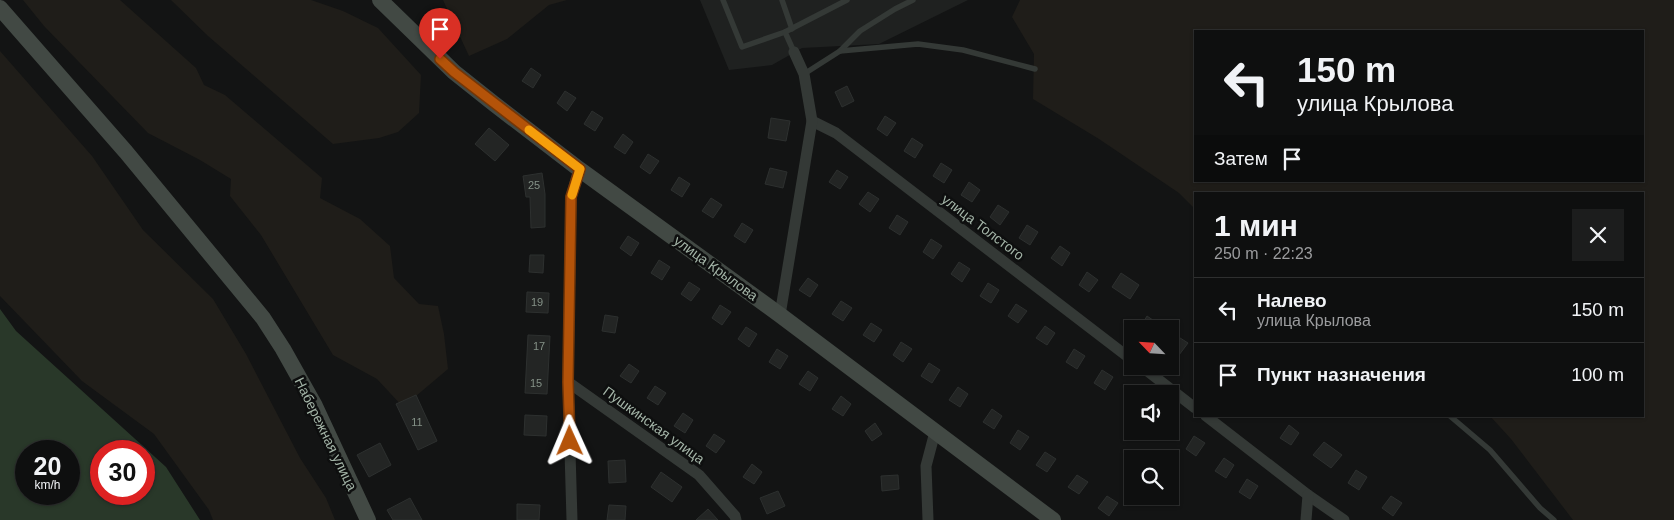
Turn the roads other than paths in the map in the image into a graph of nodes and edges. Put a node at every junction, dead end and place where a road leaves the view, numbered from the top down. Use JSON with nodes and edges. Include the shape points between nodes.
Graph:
{"nodes":[{"id":1,"x":723,"y":0,"type":"edge"},
{"id":2,"x":782,"y":0,"type":"edge"},
{"id":3,"x":846,"y":0,"type":"edge"},
{"id":4,"x":913,"y":0,"type":"edge"},
{"id":5,"x":384,"y":2,"type":"edge"},
{"id":6,"x":0,"y":8,"type":"edge"},
{"id":7,"x":792,"y":29,"type":"junction"},
{"id":8,"x":785,"y":32,"type":"junction"},
{"id":9,"x":840,"y":51,"type":"junction"},
{"id":10,"x":794,"y":52,"type":"joint"},
{"id":11,"x":1035,"y":69,"type":"dead end"},
{"id":12,"x":804,"y":74,"type":"junction"},
{"id":13,"x":812,"y":121,"type":"junction"},
{"id":14,"x":580,"y":169,"type":"junction"},
{"id":15,"x":780,"y":315,"type":"junction"},
{"id":16,"x":1124,"y":354,"type":"edge"},
{"id":17,"x":1153,"y":375,"type":"edge"},
{"id":18,"x":568,"y":382,"type":"junction"},
{"id":19,"x":1194,"y":407,"type":"edge"},
{"id":20,"x":1207,"y":417,"type":"edge"},
{"id":21,"x":1451,"y":417,"type":"edge"},
{"id":22,"x":935,"y":432,"type":"junction"},
{"id":23,"x":1308,"y":494,"type":"junction"},
{"id":24,"x":368,"y":520,"type":"edge"},
{"id":25,"x":572,"y":520,"type":"edge"},
{"id":26,"x":736,"y":520,"type":"edge"},
{"id":27,"x":928,"y":520,"type":"edge"},
{"id":28,"x":1053,"y":520,"type":"edge"},
{"id":29,"x":1306,"y":520,"type":"edge"},
{"id":30,"x":1344,"y":520,"type":"edge"},
{"id":31,"x":1554,"y":520,"type":"edge"}],
"edges":[{"from":1,"to":8,"type":"lane","via":[[742,48]]},
{"from":2,"to":7,"type":"lane"},
{"from":3,"to":7,"type":"lane"},
{"from":4,"to":9,"type":"lane","via":[[860,31]]},
{"from":5,"to":14,"type":"main road","name":"улица Крылова","via":[[454,72]]},
{"from":6,"to":24,"type":"main road","name":"Набережная улица","via":[[126,152],[263,318],[315,406]]},
{"from":7,"to":8,"type":"lane"},
{"from":8,"to":10,"type":"lane"},
{"from":9,"to":11,"type":"lane","via":[[918,44],[963,50]]},
{"from":9,"to":12,"type":"lane"},
{"from":10,"to":12,"type":"street"},
{"from":12,"to":13,"type":"street"},
{"from":13,"to":15,"type":"street"},
{"from":13,"to":16,"type":"street","name":"улица Толстого","via":[[836,133]]},
{"from":14,"to":15,"type":"main road","name":"улица Крылова"},
{"from":14,"to":18,"type":"street","via":[[571,197]]},
{"from":15,"to":22,"type":"main road","name":"улица Крылова"},
{"from":17,"to":19,"type":"street"},
{"from":18,"to":25,"type":"street"},
{"from":18,"to":26,"type":"street","name":"Пушкинская улица","via":[[699,475]]},
{"from":20,"to":23,"type":"street"},
{"from":21,"to":31,"type":"lane","via":[[1490,450]]},
{"from":22,"to":27,"type":"street","via":[[926,466]]},
{"from":22,"to":28,"type":"main road","name":"улица Крылова"},
{"from":23,"to":29,"type":"street"},
{"from":23,"to":30,"type":"street"}]}
